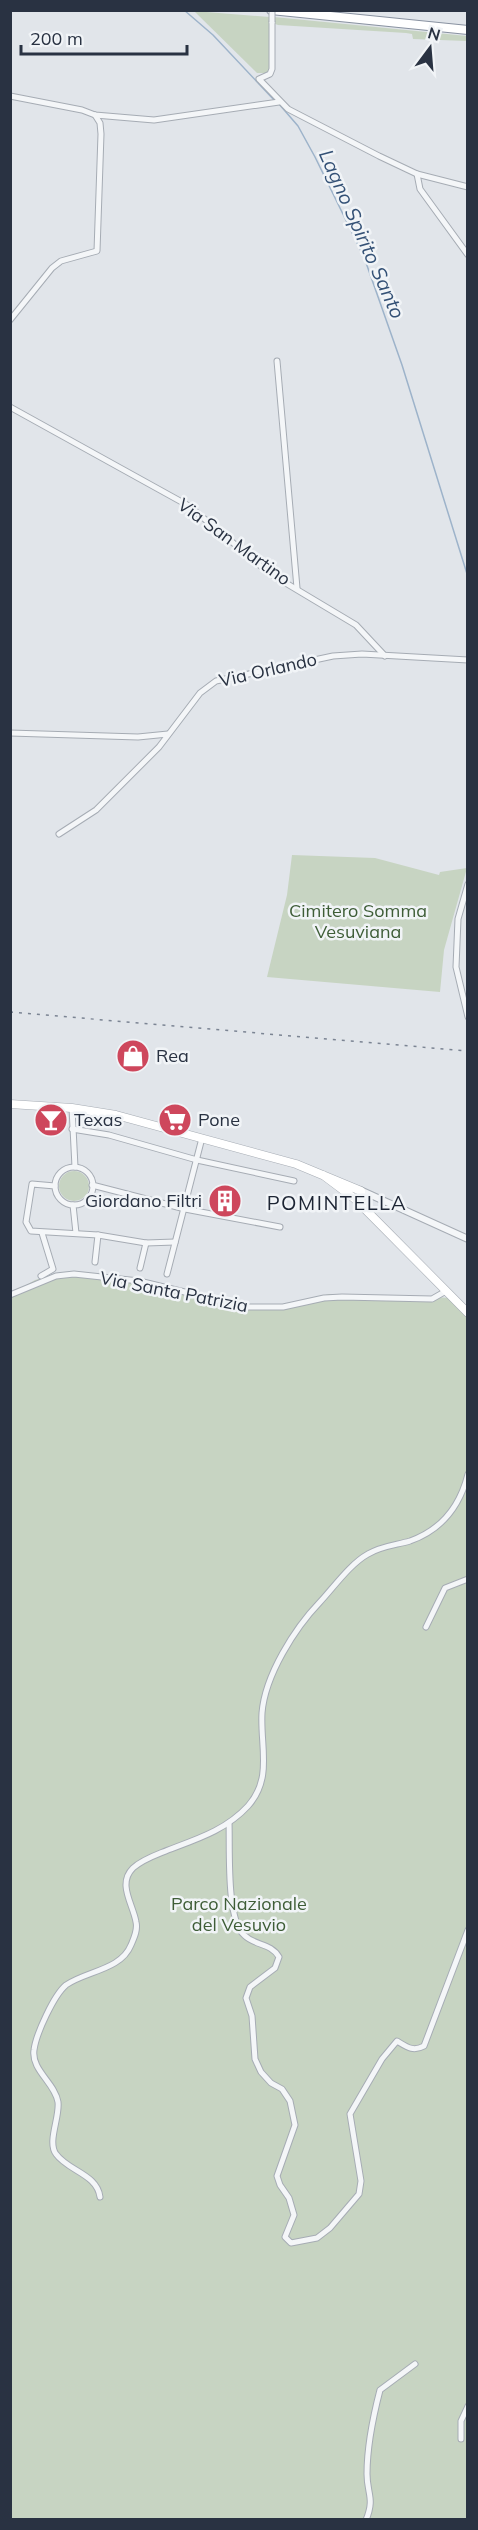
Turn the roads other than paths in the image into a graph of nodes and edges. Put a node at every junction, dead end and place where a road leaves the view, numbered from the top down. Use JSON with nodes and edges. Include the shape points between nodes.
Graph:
{"nodes":[{"id":1,"x":271,"y":10,"type":"edge"},
{"id":2,"x":468,"y":30,"type":"edge"},
{"id":3,"x":10,"y":96,"type":"edge"},
{"id":4,"x":279,"y":102,"type":"junction"},
{"id":5,"x":95,"y":115,"type":"junction"},
{"id":6,"x":417,"y":174,"type":"junction"},
{"id":7,"x":468,"y":187,"type":"edge"},
{"id":8,"x":468,"y":255,"type":"edge"},
{"id":9,"x":10,"y":320,"type":"edge"},
{"id":10,"x":277,"y":360,"type":"dead end"},
{"id":11,"x":10,"y":407,"type":"edge"},
{"id":12,"x":297,"y":588,"type":"junction"},
{"id":13,"x":385,"y":656,"type":"junction"},
{"id":14,"x":468,"y":660,"type":"edge"},
{"id":15,"x":10,"y":733,"type":"edge"},
{"id":16,"x":168,"y":734,"type":"junction"},
{"id":17,"x":59,"y":834,"type":"dead end"},
{"id":18,"x":468,"y":884,"type":"edge"},
{"id":19,"x":458,"y":919,"type":"junction"},
{"id":20,"x":468,"y":922,"type":"edge"},
{"id":21,"x":468,"y":1017,"type":"edge"},
{"id":22,"x":10,"y":1104,"type":"edge"},
{"id":23,"x":72,"y":1108,"type":"junction"},
{"id":24,"x":72,"y":1129,"type":"junction"},
{"id":25,"x":202,"y":1138,"type":"junction"},
{"id":26,"x":197,"y":1160,"type":"junction"},
{"id":27,"x":75,"y":1167,"type":"junction"},
{"id":28,"x":294,"y":1181,"type":"dead end"},
{"id":29,"x":92,"y":1185,"type":"junction"},
{"id":30,"x":55,"y":1186,"type":"junction"},
{"id":31,"x":358,"y":1195,"type":"junction"},
{"id":32,"x":73,"y":1205,"type":"junction"},
{"id":33,"x":185,"y":1209,"type":"junction"},
{"id":34,"x":280,"y":1227,"type":"dead end"},
{"id":35,"x":42,"y":1233,"type":"junction"},
{"id":36,"x":76,"y":1233,"type":"junction"},
{"id":37,"x":98,"y":1235,"type":"junction"},
{"id":38,"x":468,"y":1239,"type":"edge"},
{"id":39,"x":175,"y":1242,"type":"junction"},
{"id":40,"x":146,"y":1243,"type":"junction"},
{"id":41,"x":96,"y":1262,"type":"dead end"},
{"id":42,"x":140,"y":1268,"type":"dead end"},
{"id":43,"x":167,"y":1274,"type":"dead end"},
{"id":44,"x":41,"y":1276,"type":"dead end"},
{"id":45,"x":446,"y":1291,"type":"junction"},
{"id":46,"x":10,"y":1295,"type":"edge"},
{"id":47,"x":468,"y":1313,"type":"edge"},
{"id":48,"x":468,"y":1474,"type":"edge"},
{"id":49,"x":466,"y":1485,"type":"edge"},
{"id":50,"x":468,"y":1579,"type":"edge"},
{"id":51,"x":426,"y":1627,"type":"dead end"},
{"id":52,"x":229,"y":1823,"type":"junction"},
{"id":53,"x":468,"y":1930,"type":"edge"},
{"id":54,"x":100,"y":2197,"type":"dead end"},
{"id":55,"x":415,"y":2364,"type":"dead end"},
{"id":56,"x":468,"y":2406,"type":"edge"},
{"id":57,"x":460,"y":2439,"type":"dead end"},
{"id":58,"x":366,"y":2520,"type":"edge"}],
"edges":[{"from":1,"to":2,"type":"highway"},
{"from":1,"to":4,"type":"street","bridge":true,"via":[[271,71],[259,80]]},
{"from":3,"to":5,"type":"street"},
{"from":4,"to":5,"type":"street","via":[[175,119]]},
{"from":4,"to":6,"type":"street"},
{"from":5,"to":9,"type":"street","via":[[101,134],[97,251],[61,261],[52,268]]},
{"from":6,"to":7,"type":"street"},
{"from":6,"to":8,"type":"street","via":[[420,189]]},
{"from":10,"to":12,"type":"street"},
{"from":11,"to":12,"type":"street","name":"Via San Martino","via":[[189,506],[270,573]]},
{"from":12,"to":13,"type":"street","name":"Via San Martino","via":[[356,625]]},
{"from":13,"to":14,"type":"street","name":"Via Orlando"},
{"from":13,"to":16,"type":"street","name":"Via Orlando","via":[[317,657],[216,681],[200,693]]},
{"from":15,"to":16,"type":"street","via":[[138,737]]},
{"from":16,"to":17,"type":"street","name":"Via Orlando","via":[[96,810]]},
{"from":18,"to":19,"type":"street"},
{"from":19,"to":20,"type":"street"},
{"from":19,"to":21,"type":"street","via":[[456,967]]},
{"from":22,"to":23,"type":"main road"},
{"from":23,"to":24,"type":"street"},
{"from":23,"to":25,"type":"main road","via":[[116,1115]]},
{"from":24,"to":26,"type":"street","via":[[145,1144]]},
{"from":24,"to":27,"type":"street"},
{"from":25,"to":26,"type":"street"},
{"from":25,"to":31,"type":"main road","via":[[287,1161]]},
{"from":26,"to":28,"type":"street"},
{"from":26,"to":33,"type":"street"},
{"from":27,"to":29,"type":"street","via":[[85,1171]]},
{"from":27,"to":30,"type":"street","via":[[58,1174]]},
{"from":29,"to":32,"type":"street","via":[[85,1201]]},
{"from":29,"to":33,"type":"street"},
{"from":30,"to":32,"type":"street","via":[[58,1197]]},
{"from":30,"to":35,"type":"street","via":[[32,1184],[26,1222],[31,1231]]},
{"from":31,"to":38,"type":"street","via":[[375,1197]]},
{"from":31,"to":45,"type":"main road","via":[[366,1209]]},
{"from":32,"to":36,"type":"street"},
{"from":33,"to":34,"type":"street"},
{"from":33,"to":39,"type":"street"},
{"from":35,"to":36,"type":"street"},
{"from":35,"to":44,"type":"street","via":[[53,1269]]},
{"from":36,"to":37,"type":"street"},
{"from":37,"to":40,"type":"street"},
{"from":37,"to":41,"type":"street"},
{"from":39,"to":40,"type":"street"},
{"from":39,"to":43,"type":"street"},
{"from":40,"to":42,"type":"street"},
{"from":45,"to":46,"type":"street","name":"Via Santa Patrizia","via":[[432,1299],[342,1297],[283,1307],[247,1307],[139,1281],[74,1274],[57,1276]]},
{"from":45,"to":47,"type":"main road"},
{"from":48,"to":49,"type":"street"},
{"from":49,"to":52,"type":"street","via":[[454,1508],[437,1526],[410,1541],[365,1555],[294,1633],[264,1704],[265,1768],[261,1786],[248,1806]]},
{"from":50,"to":51,"type":"street","via":[[445,1588]]},
{"from":52,"to":53,"type":"street","via":[[234,1917],[243,1935],[275,1950],[279,1957],[275,1968],[250,1987],[246,1998],[252,2016],[255,2059],[261,2072],[290,2101],[295,2126],[277,2176],[294,2215],[285,2237],[291,2243],[317,2238],[359,2194],[361,2181],[350,2114],[397,2041],[409,2049],[424,2046]]},
{"from":52,"to":54,"type":"street","via":[[139,1862],[130,1870],[125,1884],[137,1924],[128,1952],[120,1960],[62,1989],[34,2046],[36,2063],[58,2104],[53,2148],[94,2182]]},
{"from":55,"to":58,"type":"street","via":[[380,2390],[369,2444],[367,2482],[372,2499]]},
{"from":56,"to":57,"type":"street","via":[[461,2421]]}]}
